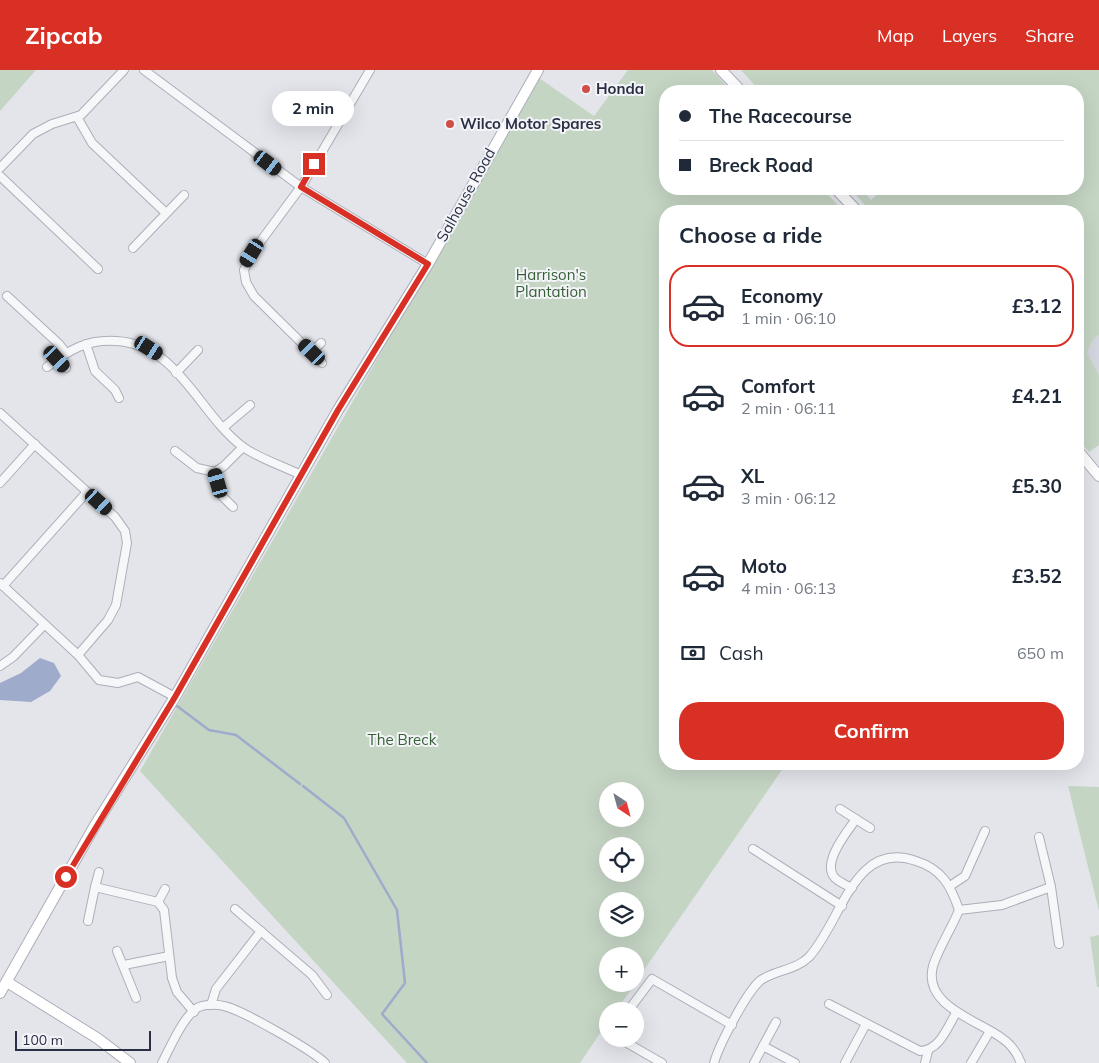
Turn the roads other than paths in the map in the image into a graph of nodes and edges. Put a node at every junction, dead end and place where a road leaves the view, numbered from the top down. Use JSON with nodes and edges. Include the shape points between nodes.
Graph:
{"nodes":[{"id":1,"x":124,"y":70,"type":"edge"},
{"id":2,"x":144,"y":70,"type":"edge"},
{"id":3,"x":370,"y":70,"type":"edge"},
{"id":4,"x":538,"y":70,"type":"edge"},
{"id":5,"x":721,"y":70,"type":"edge"},
{"id":6,"x":735,"y":85,"type":"edge"},
{"id":7,"x":77,"y":117,"type":"junction"},
{"id":8,"x":0,"y":168,"type":"edge"},
{"id":9,"x":0,"y":176,"type":"edge"},
{"id":10,"x":301,"y":187,"type":"junction"},
{"id":11,"x":184,"y":195,"type":"dead end"},
{"id":12,"x":842,"y":195,"type":"edge"},
{"id":13,"x":851,"y":205,"type":"edge"},
{"id":14,"x":166,"y":213,"type":"junction"},
{"id":15,"x":133,"y":248,"type":"dead end"},
{"id":16,"x":428,"y":264,"type":"junction"},
{"id":17,"x":98,"y":268,"type":"dead end"},
{"id":18,"x":7,"y":296,"type":"dead end"},
{"id":19,"x":321,"y":343,"type":"dead end"},
{"id":20,"x":86,"y":344,"type":"junction"},
{"id":21,"x":198,"y":350,"type":"dead end"},
{"id":22,"x":312,"y":352,"type":"junction"},
{"id":23,"x":66,"y":353,"type":"junction"},
{"id":24,"x":57,"y":359,"type":"junction"},
{"id":25,"x":322,"y":363,"type":"dead end"},
{"id":26,"x":48,"y":367,"type":"dead end"},
{"id":27,"x":66,"y":368,"type":"dead end"},
{"id":28,"x":176,"y":373,"type":"junction"},
{"id":29,"x":119,"y":398,"type":"dead end"},
{"id":30,"x":250,"y":405,"type":"dead end"},
{"id":31,"x":0,"y":413,"type":"edge"},
{"id":32,"x":224,"y":427,"type":"junction"},
{"id":33,"x":35,"y":444,"type":"junction"},
{"id":34,"x":243,"y":447,"type":"junction"},
{"id":35,"x":175,"y":450,"type":"dead end"},
{"id":36,"x":1084,"y":458,"type":"edge"},
{"id":37,"x":215,"y":472,"type":"junction"},
{"id":38,"x":302,"y":475,"type":"junction"},
{"id":39,"x":1099,"y":476,"type":"edge"},
{"id":40,"x":0,"y":484,"type":"edge"},
{"id":41,"x":87,"y":492,"type":"junction"},
{"id":42,"x":233,"y":507,"type":"dead end"},
{"id":43,"x":1,"y":585,"type":"edge"},
{"id":44,"x":44,"y":624,"type":"junction"},
{"id":45,"x":78,"y":655,"type":"junction"},
{"id":46,"x":0,"y":666,"type":"edge"},
{"id":47,"x":175,"y":697,"type":"junction"},
{"id":48,"x":840,"y":809,"type":"dead end"},
{"id":49,"x":856,"y":819,"type":"junction"},
{"id":50,"x":870,"y":828,"type":"dead end"},
{"id":51,"x":985,"y":831,"type":"dead end"},
{"id":52,"x":1039,"y":836,"type":"dead end"},
{"id":53,"x":753,"y":849,"type":"dead end"},
{"id":54,"x":99,"y":872,"type":"dead end"},
{"id":55,"x":950,"y":886,"type":"junction"},
{"id":56,"x":95,"y":887,"type":"junction"},
{"id":57,"x":1051,"y":887,"type":"junction"},
{"id":58,"x":852,"y":888,"type":"junction"},
{"id":59,"x":165,"y":890,"type":"dead end"},
{"id":60,"x":158,"y":902,"type":"junction"},
{"id":61,"x":842,"y":906,"type":"junction"},
{"id":62,"x":235,"y":909,"type":"dead end"},
{"id":63,"x":959,"y":910,"type":"junction"},
{"id":64,"x":88,"y":921,"type":"dead end"},
{"id":65,"x":261,"y":931,"type":"junction"},
{"id":66,"x":1059,"y":944,"type":"dead end"},
{"id":67,"x":117,"y":951,"type":"dead end"},
{"id":68,"x":169,"y":956,"type":"junction"},
{"id":69,"x":124,"y":965,"type":"junction"},
{"id":70,"x":3,"y":980,"type":"edge"},
{"id":71,"x":0,"y":993,"type":"edge"},
{"id":72,"x":327,"y":995,"type":"dead end"},
{"id":73,"x":136,"y":998,"type":"dead end"},
{"id":74,"x":635,"y":1002,"type":"edge"},
{"id":75,"x":829,"y":1004,"type":"dead end"},
{"id":76,"x":211,"y":1005,"type":"junction"},
{"id":77,"x":194,"y":1012,"type":"junction"},
{"id":78,"x":956,"y":1013,"type":"junction"},
{"id":79,"x":776,"y":1022,"type":"dead end"},
{"id":80,"x":866,"y":1024,"type":"junction"},
{"id":81,"x":732,"y":1025,"type":"junction"},
{"id":82,"x":990,"y":1031,"type":"junction"},
{"id":83,"x":763,"y":1046,"type":"junction"},
{"id":84,"x":634,"y":1047,"type":"edge"},
{"id":85,"x":928,"y":1051,"type":"junction"},
{"id":86,"x":130,"y":1063,"type":"edge"},
{"id":87,"x":162,"y":1063,"type":"edge"},
{"id":88,"x":324,"y":1063,"type":"edge"},
{"id":89,"x":662,"y":1063,"type":"edge"},
{"id":90,"x":714,"y":1063,"type":"edge"},
{"id":91,"x":754,"y":1063,"type":"edge"},
{"id":92,"x":795,"y":1063,"type":"edge"},
{"id":93,"x":845,"y":1063,"type":"edge"},
{"id":94,"x":925,"y":1063,"type":"edge"},
{"id":95,"x":971,"y":1063,"type":"edge"},
{"id":96,"x":1021,"y":1063,"type":"edge"}],
"edges":[{"from":1,"to":7,"type":"street"},
{"from":2,"to":10,"type":"street"},
{"from":3,"to":10,"type":"street"},
{"from":4,"to":16,"type":"street","name":"Salhouse Road"},
{"from":5,"to":6,"type":"street"},
{"from":7,"to":8,"type":"street","via":[[33,134]]},
{"from":7,"to":14,"type":"street","via":[[92,143]]},
{"from":9,"to":17,"type":"street"},
{"from":10,"to":16,"type":"street"},
{"from":10,"to":22,"type":"street","via":[[252,253],[244,270],[254,296]]},
{"from":11,"to":14,"type":"street"},
{"from":12,"to":13,"type":"street"},
{"from":14,"to":15,"type":"street"},
{"from":16,"to":38,"type":"street","name":"Salhouse Road"},
{"from":18,"to":23,"type":"street"},
{"from":19,"to":22,"type":"street"},
{"from":20,"to":23,"type":"street"},
{"from":20,"to":28,"type":"street","via":[[102,340],[120,341],[149,348]]},
{"from":20,"to":29,"type":"street","via":[[95,371]]},
{"from":21,"to":28,"type":"street"},
{"from":22,"to":25,"type":"street"},
{"from":23,"to":24,"type":"street"},
{"from":24,"to":26,"type":"street"},
{"from":24,"to":27,"type":"street"},
{"from":28,"to":32,"type":"street"},
{"from":30,"to":32,"type":"street"},
{"from":31,"to":33,"type":"street"},
{"from":32,"to":34,"type":"street"},
{"from":33,"to":40,"type":"street"},
{"from":33,"to":41,"type":"street"},
{"from":34,"to":37,"type":"street"},
{"from":34,"to":38,"type":"street"},
{"from":35,"to":37,"type":"street","via":[[197,468]]},
{"from":36,"to":39,"type":"street"},
{"from":37,"to":42,"type":"street","via":[[221,495]]},
{"from":38,"to":47,"type":"street","name":"Salhouse Road"},
{"from":41,"to":43,"type":"street"},
{"from":41,"to":45,"type":"street","via":[[119,521],[127,543],[113,612]]},
{"from":43,"to":44,"type":"street"},
{"from":44,"to":45,"type":"street"},
{"from":44,"to":46,"type":"street","via":[[13,658]]},
{"from":45,"to":47,"type":"street","via":[[99,680],[118,683],[138,677]]},
{"from":47,"to":70,"type":"street","name":"Salhouse Road"},
{"from":48,"to":49,"type":"street"},
{"from":49,"to":50,"type":"street"},
{"from":49,"to":58,"type":"street","via":[[833,854],[831,864],[836,878]]},
{"from":51,"to":55,"type":"street","via":[[965,876]]},
{"from":52,"to":57,"type":"street"},
{"from":53,"to":61,"type":"street"},
{"from":54,"to":56,"type":"street"},
{"from":55,"to":58,"type":"street","via":[[922,862],[901,855],[874,862],[859,875]]},
{"from":55,"to":63,"type":"street"},
{"from":56,"to":60,"type":"street"},
{"from":56,"to":64,"type":"street"},
{"from":57,"to":63,"type":"street","via":[[1002,905]]},
{"from":57,"to":66,"type":"street"},
{"from":58,"to":61,"type":"street"},
{"from":59,"to":60,"type":"street"},
{"from":60,"to":68,"type":"street","via":[[164,910]]},
{"from":61,"to":81,"type":"street","via":[[822,941],[807,959],[761,981],[750,993]]},
{"from":62,"to":65,"type":"street"},
{"from":63,"to":78,"type":"street","via":[[933,968],[934,987]]},
{"from":65,"to":72,"type":"street","via":[[312,975]]},
{"from":65,"to":76,"type":"street","via":[[216,989]]},
{"from":67,"to":69,"type":"street"},
{"from":68,"to":69,"type":"street"},
{"from":68,"to":77,"type":"street","via":[[177,992]]},
{"from":69,"to":73,"type":"street"},
{"from":70,"to":71,"type":"street","name":"Salhouse Road"},
{"from":70,"to":86,"type":"street","via":[[97,1038]]},
{"from":74,"to":81,"type":"street","via":[[652,979]]},
{"from":75,"to":80,"type":"street"},
{"from":76,"to":77,"type":"street"},
{"from":76,"to":88,"type":"street","via":[[225,1006],[272,1028]]},
{"from":77,"to":87,"type":"street"},
{"from":78,"to":82,"type":"street"},
{"from":78,"to":85,"type":"street","via":[[937,1045]]},
{"from":79,"to":83,"type":"street"},
{"from":80,"to":85,"type":"street","via":[[920,1052]]},
{"from":80,"to":93,"type":"street"},
{"from":81,"to":90,"type":"street"},
{"from":82,"to":95,"type":"street"},
{"from":82,"to":96,"type":"street","via":[[1017,1051]]},
{"from":83,"to":91,"type":"street"},
{"from":83,"to":92,"type":"street"},
{"from":84,"to":89,"type":"street"},
{"from":85,"to":94,"type":"street"}]}
